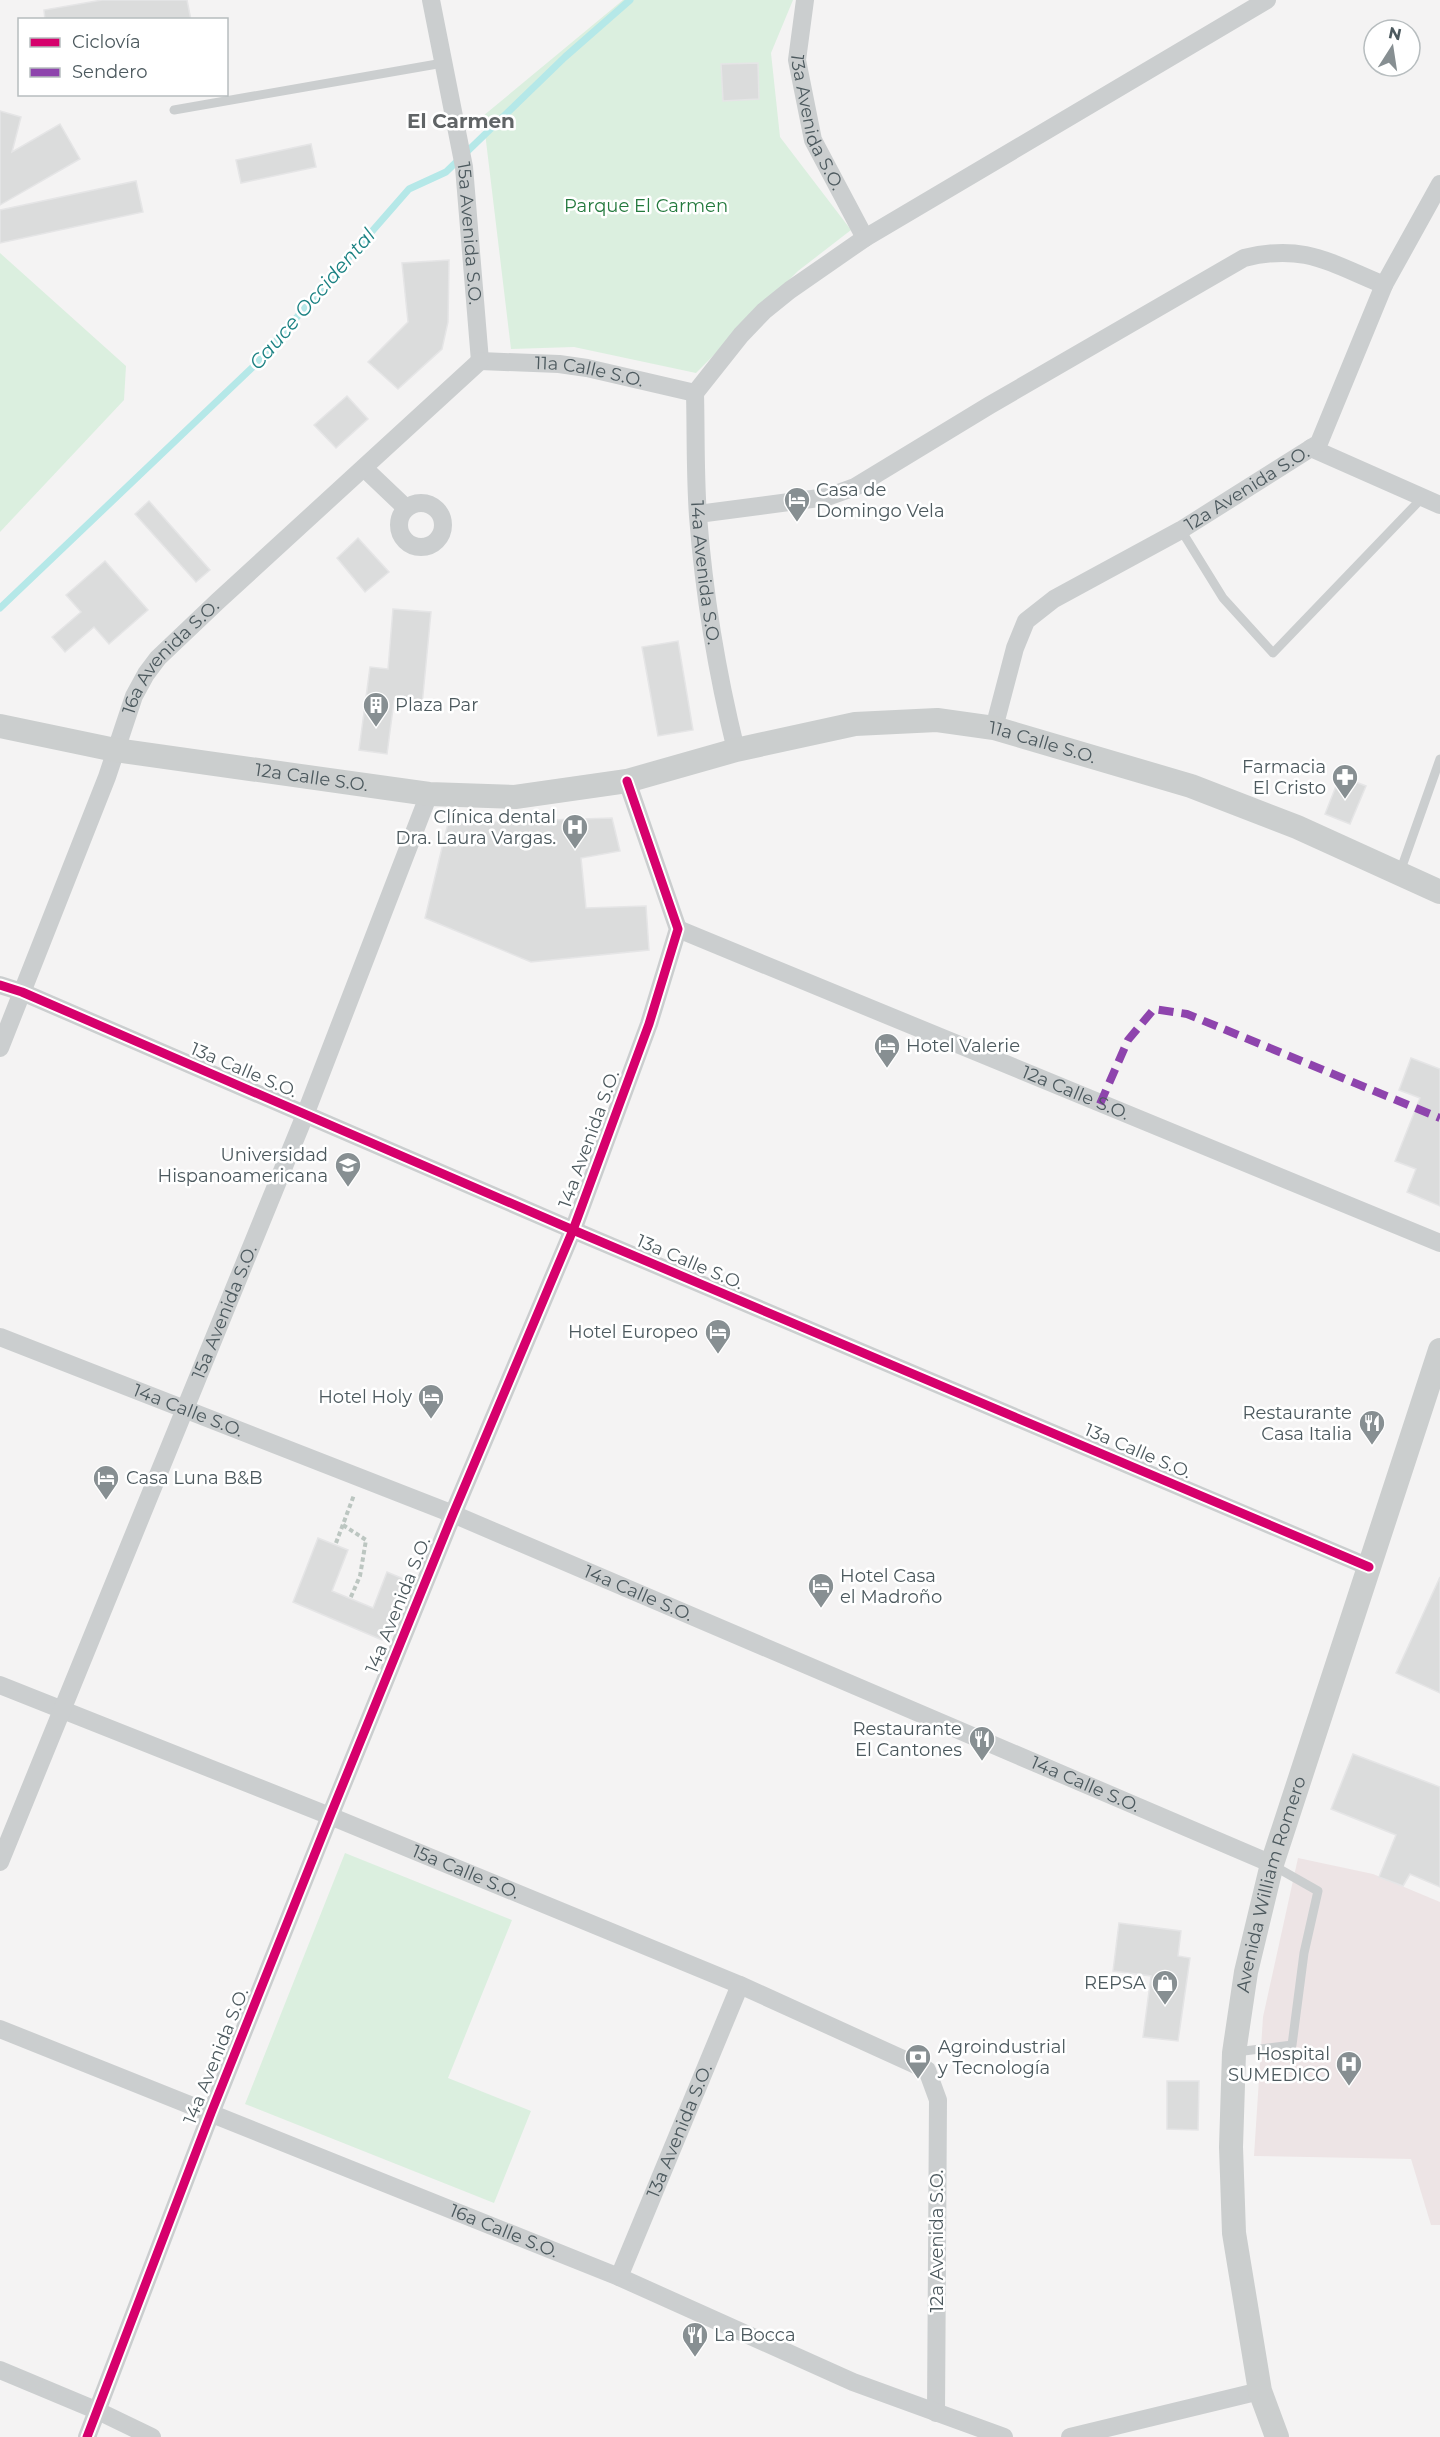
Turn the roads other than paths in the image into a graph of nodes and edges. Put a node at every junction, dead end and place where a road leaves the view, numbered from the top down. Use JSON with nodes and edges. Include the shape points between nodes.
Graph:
{"nodes":[{"id":1,"x":431,"y":0,"type":"edge"},
{"id":2,"x":805,"y":0,"type":"edge"},
{"id":3,"x":1267,"y":0,"type":"edge"},
{"id":4,"x":443,"y":63,"type":"junction"},
{"id":5,"x":174,"y":110,"type":"dead end"},
{"id":6,"x":1440,"y":184,"type":"edge"},
{"id":7,"x":865,"y":238,"type":"junction"},
{"id":8,"x":1384,"y":285,"type":"junction"},
{"id":9,"x":480,"y":361,"type":"junction"},
{"id":10,"x":695,"y":393,"type":"junction"},
{"id":11,"x":1311,"y":448,"type":"junction"},
{"id":12,"x":364,"y":469,"type":"junction"},
{"id":13,"x":1423,"y":497,"type":"junction"},
{"id":14,"x":1440,"y":505,"type":"edge"},
{"id":15,"x":406,"y":508,"type":"dead end"},
{"id":16,"x":698,"y":514,"type":"junction"},
{"id":17,"x":1181,"y":530,"type":"junction"},
{"id":18,"x":0,"y":726,"type":"edge"},
{"id":19,"x":994,"y":728,"type":"junction"},
{"id":20,"x":115,"y":750,"type":"junction"},
{"id":21,"x":736,"y":750,"type":"junction"},
{"id":22,"x":1440,"y":759,"type":"edge"},
{"id":23,"x":627,"y":781,"type":"junction"},
{"id":24,"x":429,"y":794,"type":"junction"},
{"id":25,"x":1400,"y":874,"type":"junction"},
{"id":26,"x":1440,"y":892,"type":"edge"},
{"id":27,"x":678,"y":929,"type":"junction"},
{"id":28,"x":0,"y":985,"type":"edge"},
{"id":29,"x":22,"y":992,"type":"junction"},
{"id":30,"x":0,"y":1048,"type":"edge"},
{"id":31,"x":305,"y":1114,"type":"junction"},
{"id":32,"x":573,"y":1230,"type":"junction"},
{"id":33,"x":1440,"y":1243,"type":"edge"},
{"id":34,"x":0,"y":1337,"type":"edge"},
{"id":35,"x":1440,"y":1350,"type":"edge"},
{"id":36,"x":186,"y":1408,"type":"junction"},
{"id":37,"x":453,"y":1514,"type":"junction"},
{"id":38,"x":1369,"y":1567,"type":"junction"},
{"id":39,"x":0,"y":1685,"type":"edge"},
{"id":40,"x":63,"y":1710,"type":"junction"},
{"id":41,"x":330,"y":1816,"type":"junction"},
{"id":42,"x":0,"y":1862,"type":"edge"},
{"id":43,"x":1272,"y":1864,"type":"junction"},
{"id":44,"x":740,"y":1985,"type":"junction"},
{"id":45,"x":0,"y":2030,"type":"edge"},
{"id":46,"x":1234,"y":2052,"type":"junction"},
{"id":47,"x":927,"y":2070,"type":"joint"},
{"id":48,"x":211,"y":2113,"type":"junction"},
{"id":49,"x":619,"y":2277,"type":"junction"},
{"id":50,"x":0,"y":2370,"type":"edge"},
{"id":51,"x":1260,"y":2391,"type":"junction"},
{"id":52,"x":98,"y":2411,"type":"junction"},
{"id":53,"x":936,"y":2413,"type":"junction"},
{"id":54,"x":87,"y":2437,"type":"edge"},
{"id":55,"x":152,"y":2437,"type":"edge"},
{"id":56,"x":1005,"y":2437,"type":"edge"},
{"id":57,"x":1070,"y":2437,"type":"edge"},
{"id":58,"x":1277,"y":2437,"type":"edge"}],
"edges":[{"from":1,"to":4,"type":"street","name":"15a Avenida S.O."},
{"from":2,"to":7,"type":"street","name":"13a Avenida S.O.","via":[[797,60],[813,140]]},
{"from":3,"to":7,"type":"street"},
{"from":4,"to":5,"type":"lane"},
{"from":4,"to":9,"type":"street","name":"15a Avenida S.O.","via":[[464,167]]},
{"from":6,"to":8,"type":"street","name":"12a Avenida S.O."},
{"from":7,"to":10,"type":"street","via":[[764,311]]},
{"from":8,"to":11,"type":"street","name":"12a Avenida S.O.","via":[[1319,442]]},
{"from":8,"to":16,"type":"street","via":[[1300,253],[1265,253],[1244,258],[855,487],[827,497]]},
{"from":9,"to":10,"type":"street","name":"11a Calle S.O.","via":[[578,367]]},
{"from":9,"to":12,"type":"street","name":"16a Avenida S.O."},
{"from":10,"to":16,"type":"street","name":"14a Avenida S.O."},
{"from":11,"to":13,"type":"street"},
{"from":11,"to":17,"type":"street","name":"12a Avenida S.O."},
{"from":12,"to":15,"type":"street"},
{"from":12,"to":20,"type":"street","name":"16a Avenida S.O.","via":[[158,658],[134,696]]},
{"from":13,"to":14,"type":"street"},
{"from":13,"to":17,"type":"lane","via":[[1274,653],[1223,598]]},
{"from":16,"to":21,"type":"street","name":"14a Avenida S.O.","via":[[711,633]]},
{"from":17,"to":19,"type":"street","name":"12a Avenida S.O.","via":[[1054,599],[1026,621]]},
{"from":18,"to":20,"type":"street","name":"12a Calle S.O."},
{"from":19,"to":21,"type":"street","name":"11a Calle S.O.","via":[[937,720],[855,724]]},
{"from":19,"to":25,"type":"street","name":"11a Calle S.O.","via":[[1191,786],[1297,827]]},
{"from":20,"to":24,"type":"street","name":"12a Calle S.O."},
{"from":20,"to":29,"type":"street","name":"16a Avenida S.O."},
{"from":21,"to":23,"type":"street","name":"11a Calle S.O."},
{"from":22,"to":25,"type":"lane"},
{"from":23,"to":24,"type":"street","name":"12a Calle S.O.","via":[[515,797]]},
{"from":23,"to":27,"type":"street"},
{"from":24,"to":31,"type":"street","name":"15a Avenida S.O."},
{"from":25,"to":26,"type":"street","name":"11a Calle S.O."},
{"from":27,"to":32,"type":"street","name":"14a Avenida S.O.","via":[[649,1024]]},
{"from":27,"to":33,"type":"street","name":"12a Calle S.O."},
{"from":28,"to":29,"type":"street","name":"13a Calle S.O."},
{"from":29,"to":30,"type":"street","name":"16a Avenida S.O."},
{"from":29,"to":31,"type":"street","name":"13a Calle S.O."},
{"from":31,"to":32,"type":"street","name":"13a Calle S.O."},
{"from":31,"to":36,"type":"street","name":"15a Avenida S.O."},
{"from":32,"to":37,"type":"street","name":"14a Avenida S.O."},
{"from":32,"to":38,"type":"street","name":"13a Calle S.O."},
{"from":34,"to":36,"type":"street","name":"14a Calle S.O."},
{"from":35,"to":38,"type":"street","name":"Avenida William Romero"},
{"from":36,"to":37,"type":"street","name":"14a Calle S.O."},
{"from":36,"to":40,"type":"street","name":"15a Avenida S.O."},
{"from":37,"to":41,"type":"street","name":"14a Avenida S.O."},
{"from":37,"to":43,"type":"street","name":"14a Calle S.O."},
{"from":38,"to":43,"type":"street","name":"Avenida William Romero"},
{"from":39,"to":40,"type":"street","name":"15a Calle S.O."},
{"from":40,"to":41,"type":"street","name":"15a Calle S.O."},
{"from":40,"to":42,"type":"street","name":"15a Avenida S.O."},
{"from":41,"to":44,"type":"street","name":"15a Calle S.O."},
{"from":41,"to":48,"type":"street","name":"14a Avenida S.O."},
{"from":43,"to":46,"type":"street","name":"Avenida William Romero","via":[[1246,1972]]},
{"from":43,"to":46,"type":"lane","via":[[1318,1891],[1304,1953],[1292,2045]]},
{"from":44,"to":47,"type":"street","name":"15a Calle S.O."},
{"from":44,"to":49,"type":"street","name":"13a Avenida S.O."},
{"from":45,"to":48,"type":"street","name":"16a Calle S.O."},
{"from":46,"to":51,"type":"street","name":"Avenida William Romero","via":[[1234,2233]]},
{"from":47,"to":53,"type":"street","name":"12a Avenida S.O.","via":[[938,2100]]},
{"from":48,"to":49,"type":"street","name":"16a Calle S.O."},
{"from":48,"to":52,"type":"street","name":"14a Avenida S.O."},
{"from":49,"to":53,"type":"street","name":"16a Calle S.O.","via":[[853,2382]]},
{"from":50,"to":52,"type":"street"},
{"from":51,"to":57,"type":"street"},
{"from":51,"to":58,"type":"street","name":"Avenida William Romero"},
{"from":52,"to":54,"type":"street","name":"14a Avenida S.O."},
{"from":52,"to":55,"type":"street"},
{"from":53,"to":56,"type":"street","name":"16a Calle S.O."}]}
